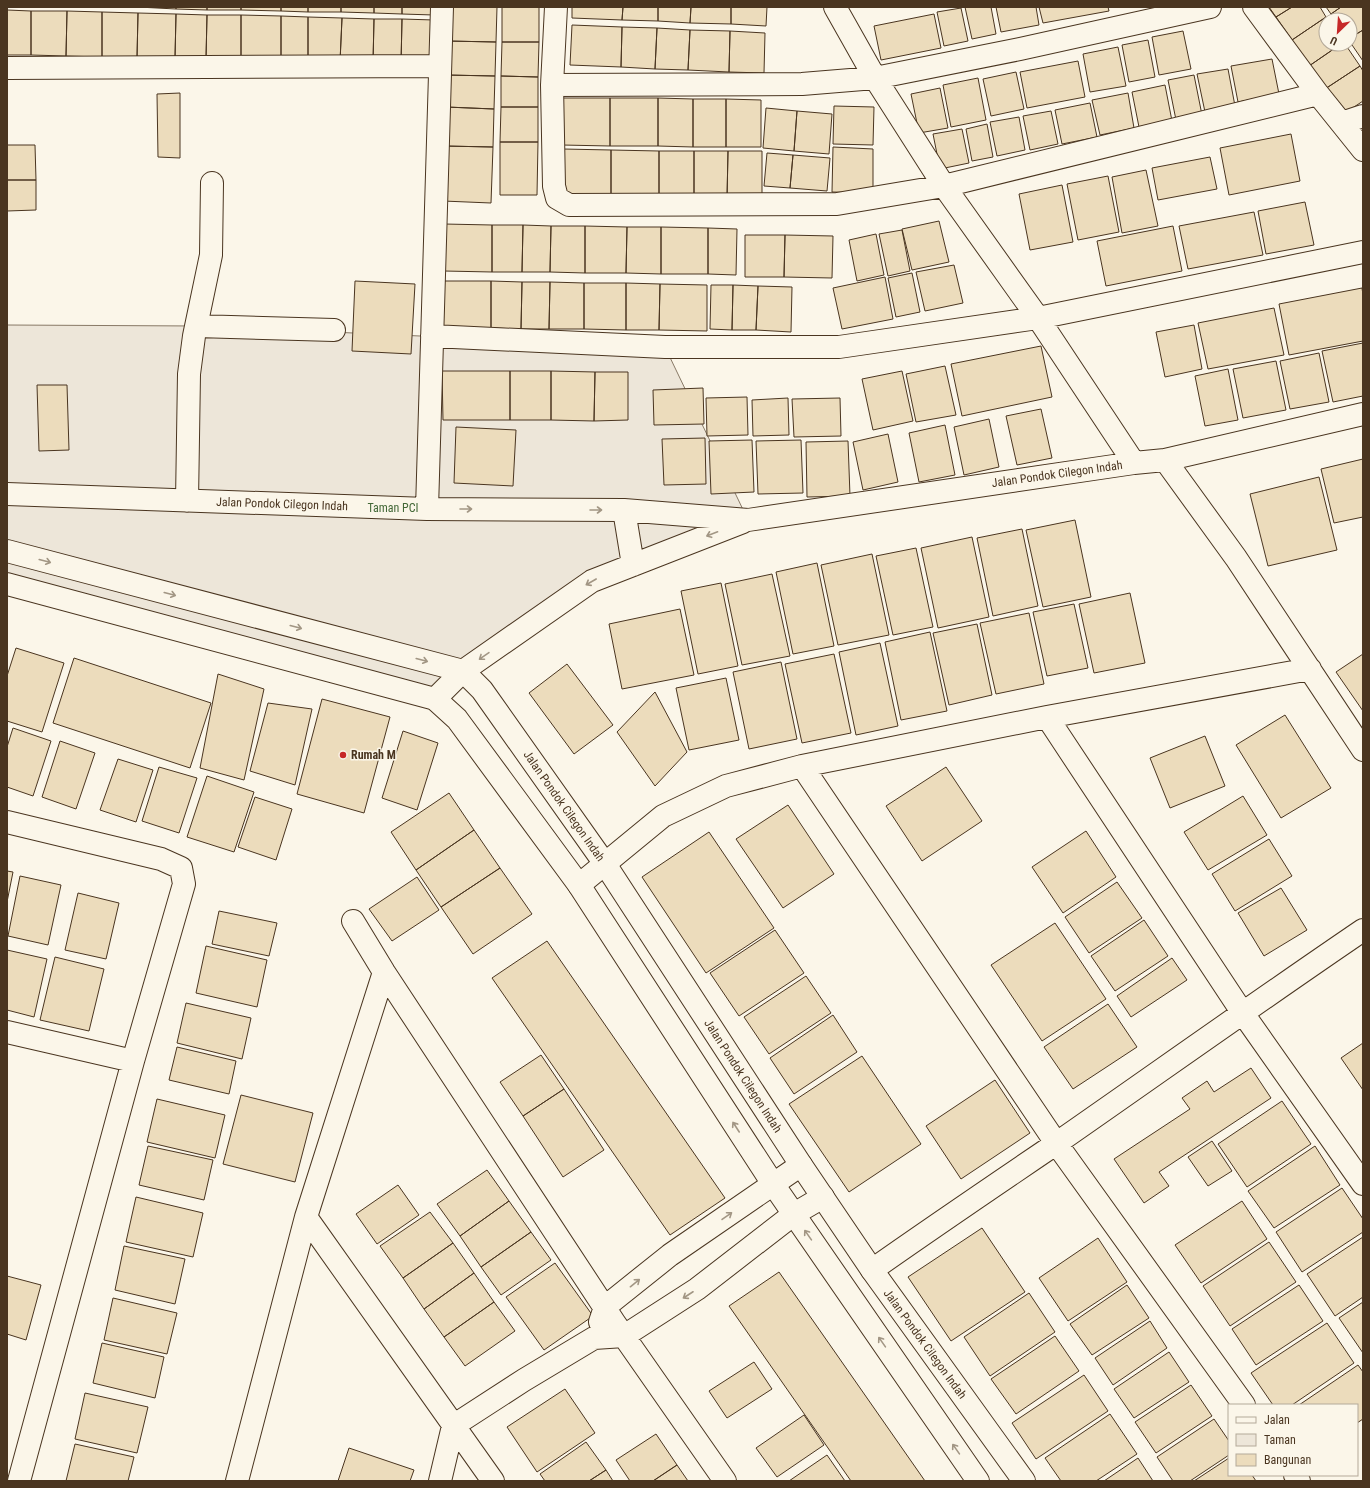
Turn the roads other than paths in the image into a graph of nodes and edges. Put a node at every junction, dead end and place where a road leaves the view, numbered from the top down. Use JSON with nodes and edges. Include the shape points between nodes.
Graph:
{"nodes":[{"id":1,"x":442,"y":7,"type":"edge"},
{"id":2,"x":556,"y":7,"type":"edge"},
{"id":3,"x":835,"y":7,"type":"edge"},
{"id":4,"x":1210,"y":7,"type":"edge"},
{"id":5,"x":1254,"y":7,"type":"edge"},
{"id":6,"x":440,"y":66,"type":"junction"},
{"id":7,"x":7,"y":68,"type":"edge"},
{"id":8,"x":875,"y":78,"type":"junction"},
{"id":9,"x":552,"y":85,"type":"junction"},
{"id":10,"x":1318,"y":94,"type":"junction"},
{"id":11,"x":1363,"y":116,"type":"edge"},
{"id":12,"x":1342,"y":123,"type":"junction"},
{"id":13,"x":1363,"y":150,"type":"edge"},
{"id":14,"x":212,"y":183,"type":"dead end"},
{"id":15,"x":944,"y":186,"type":"junction"},
{"id":16,"x":1363,"y":252,"type":"edge"},
{"id":17,"x":1038,"y":318,"type":"junction"},
{"id":18,"x":196,"y":326,"type":"junction"},
{"id":19,"x":334,"y":330,"type":"dead end"},
{"id":20,"x":432,"y":336,"type":"junction"},
{"id":21,"x":1363,"y":414,"type":"edge"},
{"id":22,"x":1165,"y":460,"type":"junction"},
{"id":23,"x":1134,"y":462,"type":"junction"},
{"id":24,"x":7,"y":494,"type":"edge"},
{"id":25,"x":187,"y":501,"type":"junction"},
{"id":26,"x":427,"y":509,"type":"junction"},
{"id":27,"x":624,"y":510,"type":"junction"},
{"id":28,"x":748,"y":520,"type":"junction"},
{"id":29,"x":7,"y":551,"type":"edge"},
{"id":30,"x":633,"y":565,"type":"junction"},
{"id":31,"x":7,"y":584,"type":"edge"},
{"id":32,"x":1310,"y":669,"type":"junction"},
{"id":33,"x":463,"y":671,"type":"junction"},
{"id":34,"x":435,"y":699,"type":"junction"},
{"id":35,"x":1047,"y":717,"type":"junction"},
{"id":36,"x":1363,"y":750,"type":"edge"},
{"id":37,"x":802,"y":766,"type":"junction"},
{"id":38,"x":7,"y":822,"type":"edge"},
{"id":39,"x":605,"y":864,"type":"junction"},
{"id":40,"x":579,"y":885,"type":"junction"},
{"id":41,"x":353,"y":921,"type":"dead end"},
{"id":42,"x":1363,"y":930,"type":"edge"},
{"id":43,"x":384,"y":972,"type":"junction"},
{"id":44,"x":1242,"y":1012,"type":"junction"},
{"id":45,"x":7,"y":1032,"type":"edge"},
{"id":46,"x":133,"y":1062,"type":"junction"},
{"id":47,"x":1056,"y":1143,"type":"junction"},
{"id":48,"x":801,"y":1165,"type":"junction"},
{"id":49,"x":773,"y":1184,"type":"junction"},
{"id":50,"x":1363,"y":1184,"type":"edge"},
{"id":51,"x":823,"y":1197,"type":"junction"},
{"id":52,"x":794,"y":1214,"type":"junction"},
{"id":53,"x":306,"y":1217,"type":"junction"},
{"id":54,"x":872,"y":1270,"type":"junction"},
{"id":55,"x":605,"y":1307,"type":"junction"},
{"id":56,"x":624,"y":1336,"type":"junction"},
{"id":57,"x":594,"y":1338,"type":"junction"},
{"id":58,"x":1243,"y":1404,"type":"edge"},
{"id":59,"x":453,"y":1426,"type":"junction"},
{"id":60,"x":15,"y":1477,"type":"edge"},
{"id":61,"x":237,"y":1481,"type":"edge"},
{"id":62,"x":440,"y":1481,"type":"edge"},
{"id":63,"x":493,"y":1481,"type":"edge"},
{"id":64,"x":725,"y":1481,"type":"edge"},
{"id":65,"x":978,"y":1481,"type":"edge"},
{"id":66,"x":1024,"y":1481,"type":"edge"}],
"edges":[{"from":1,"to":6,"type":"street"},
{"from":2,"to":9,"type":"street"},
{"from":3,"to":8,"type":"street"},
{"from":4,"to":8,"type":"street"},
{"from":5,"to":10,"type":"street"},
{"from":6,"to":7,"type":"street"},
{"from":6,"to":20,"type":"street"},
{"from":8,"to":9,"type":"street","via":[[802,84]]},
{"from":8,"to":15,"type":"street"},
{"from":9,"to":15,"type":"street","via":[[554,186],[557,198],[569,205],[837,204]]},
{"from":10,"to":12,"type":"street"},
{"from":10,"to":15,"type":"street"},
{"from":11,"to":12,"type":"street"},
{"from":12,"to":13,"type":"street"},
{"from":14,"to":18,"type":"street","via":[[211,255]]},
{"from":15,"to":17,"type":"street"},
{"from":16,"to":17,"type":"street"},
{"from":17,"to":20,"type":"street","via":[[840,347],[665,347]]},
{"from":17,"to":23,"type":"street"},
{"from":18,"to":19,"type":"street"},
{"from":18,"to":25,"type":"street","via":[[189,374]]},
{"from":20,"to":26,"type":"street"},
{"from":21,"to":22,"type":"street","name":"Jalan Pondok Cilegon Indah"},
{"from":22,"to":23,"type":"street","name":"Jalan Pondok Cilegon Indah"},
{"from":22,"to":32,"type":"street","via":[[1236,558]]},
{"from":23,"to":28,"type":"street","name":"Jalan Pondok Cilegon Indah"},
{"from":24,"to":25,"type":"street","name":"Jalan Pondok Cilegon Indah"},
{"from":25,"to":26,"type":"street","name":"Jalan Pondok Cilegon Indah"},
{"from":26,"to":27,"type":"street","name":"Jalan Pondok Cilegon Indah","one_way":true},
{"from":27,"to":28,"type":"street","name":"Jalan Pondok Cilegon Indah"},
{"from":27,"to":30,"type":"street"},
{"from":28,"to":30,"type":"street","name":"Jalan Pondok Cilegon Indah","one_way":true},
{"from":29,"to":33,"type":"street","one_way":true},
{"from":30,"to":33,"type":"street","name":"Jalan Pondok Cilegon Indah","one_way":true,"via":[[592,581]]},
{"from":31,"to":34,"type":"street"},
{"from":32,"to":35,"type":"street"},
{"from":32,"to":36,"type":"street"},
{"from":33,"to":34,"type":"street","name":"Jalan Pondok Cilegon Indah"},
{"from":33,"to":39,"type":"street","name":"Jalan Pondok Cilegon Indah","via":[[482,690]]},
{"from":34,"to":40,"type":"street","via":[[457,719]]},
{"from":35,"to":37,"type":"street"},
{"from":35,"to":44,"type":"street"},
{"from":37,"to":39,"type":"street","via":[[726,786],[663,816]]},
{"from":37,"to":47,"type":"street"},
{"from":38,"to":46,"type":"street","via":[[161,859],[181,868],[184,884]]},
{"from":39,"to":40,"type":"street"},
{"from":39,"to":48,"type":"street","name":"Jalan Pondok Cilegon Indah"},
{"from":49,"to":40,"type":"street","one_way":true},
{"from":41,"to":43,"type":"street"},
{"from":42,"to":44,"type":"street"},
{"from":43,"to":53,"type":"street"},
{"from":43,"to":55,"type":"street"},
{"from":44,"to":47,"type":"street"},
{"from":44,"to":50,"type":"street"},
{"from":45,"to":46,"type":"street"},
{"from":46,"to":60,"type":"street"},
{"from":47,"to":54,"type":"street"},
{"from":47,"to":58,"type":"street"},
{"from":48,"to":49,"type":"street"},
{"from":48,"to":51,"type":"street","name":"Jalan Pondok Cilegon Indah"},
{"from":49,"to":52,"type":"street"},
{"from":55,"to":49,"type":"street","one_way":true,"via":[[670,1255]]},
{"from":51,"to":52,"type":"street"},
{"from":51,"to":54,"type":"street","name":"Jalan Pondok Cilegon Indah"},
{"from":52,"to":56,"type":"street","one_way":true,"via":[[697,1289]]},
{"from":65,"to":52,"type":"street","one_way":true},
{"from":53,"to":59,"type":"street"},
{"from":53,"to":61,"type":"street"},
{"from":54,"to":66,"type":"street","name":"Jalan Pondok Cilegon Indah"},
{"from":55,"to":56,"type":"street"},
{"from":55,"to":57,"type":"street"},
{"from":56,"to":57,"type":"street"},
{"from":56,"to":64,"type":"street"},
{"from":57,"to":59,"type":"street"},
{"from":59,"to":62,"type":"street"},
{"from":59,"to":63,"type":"street"}]}
